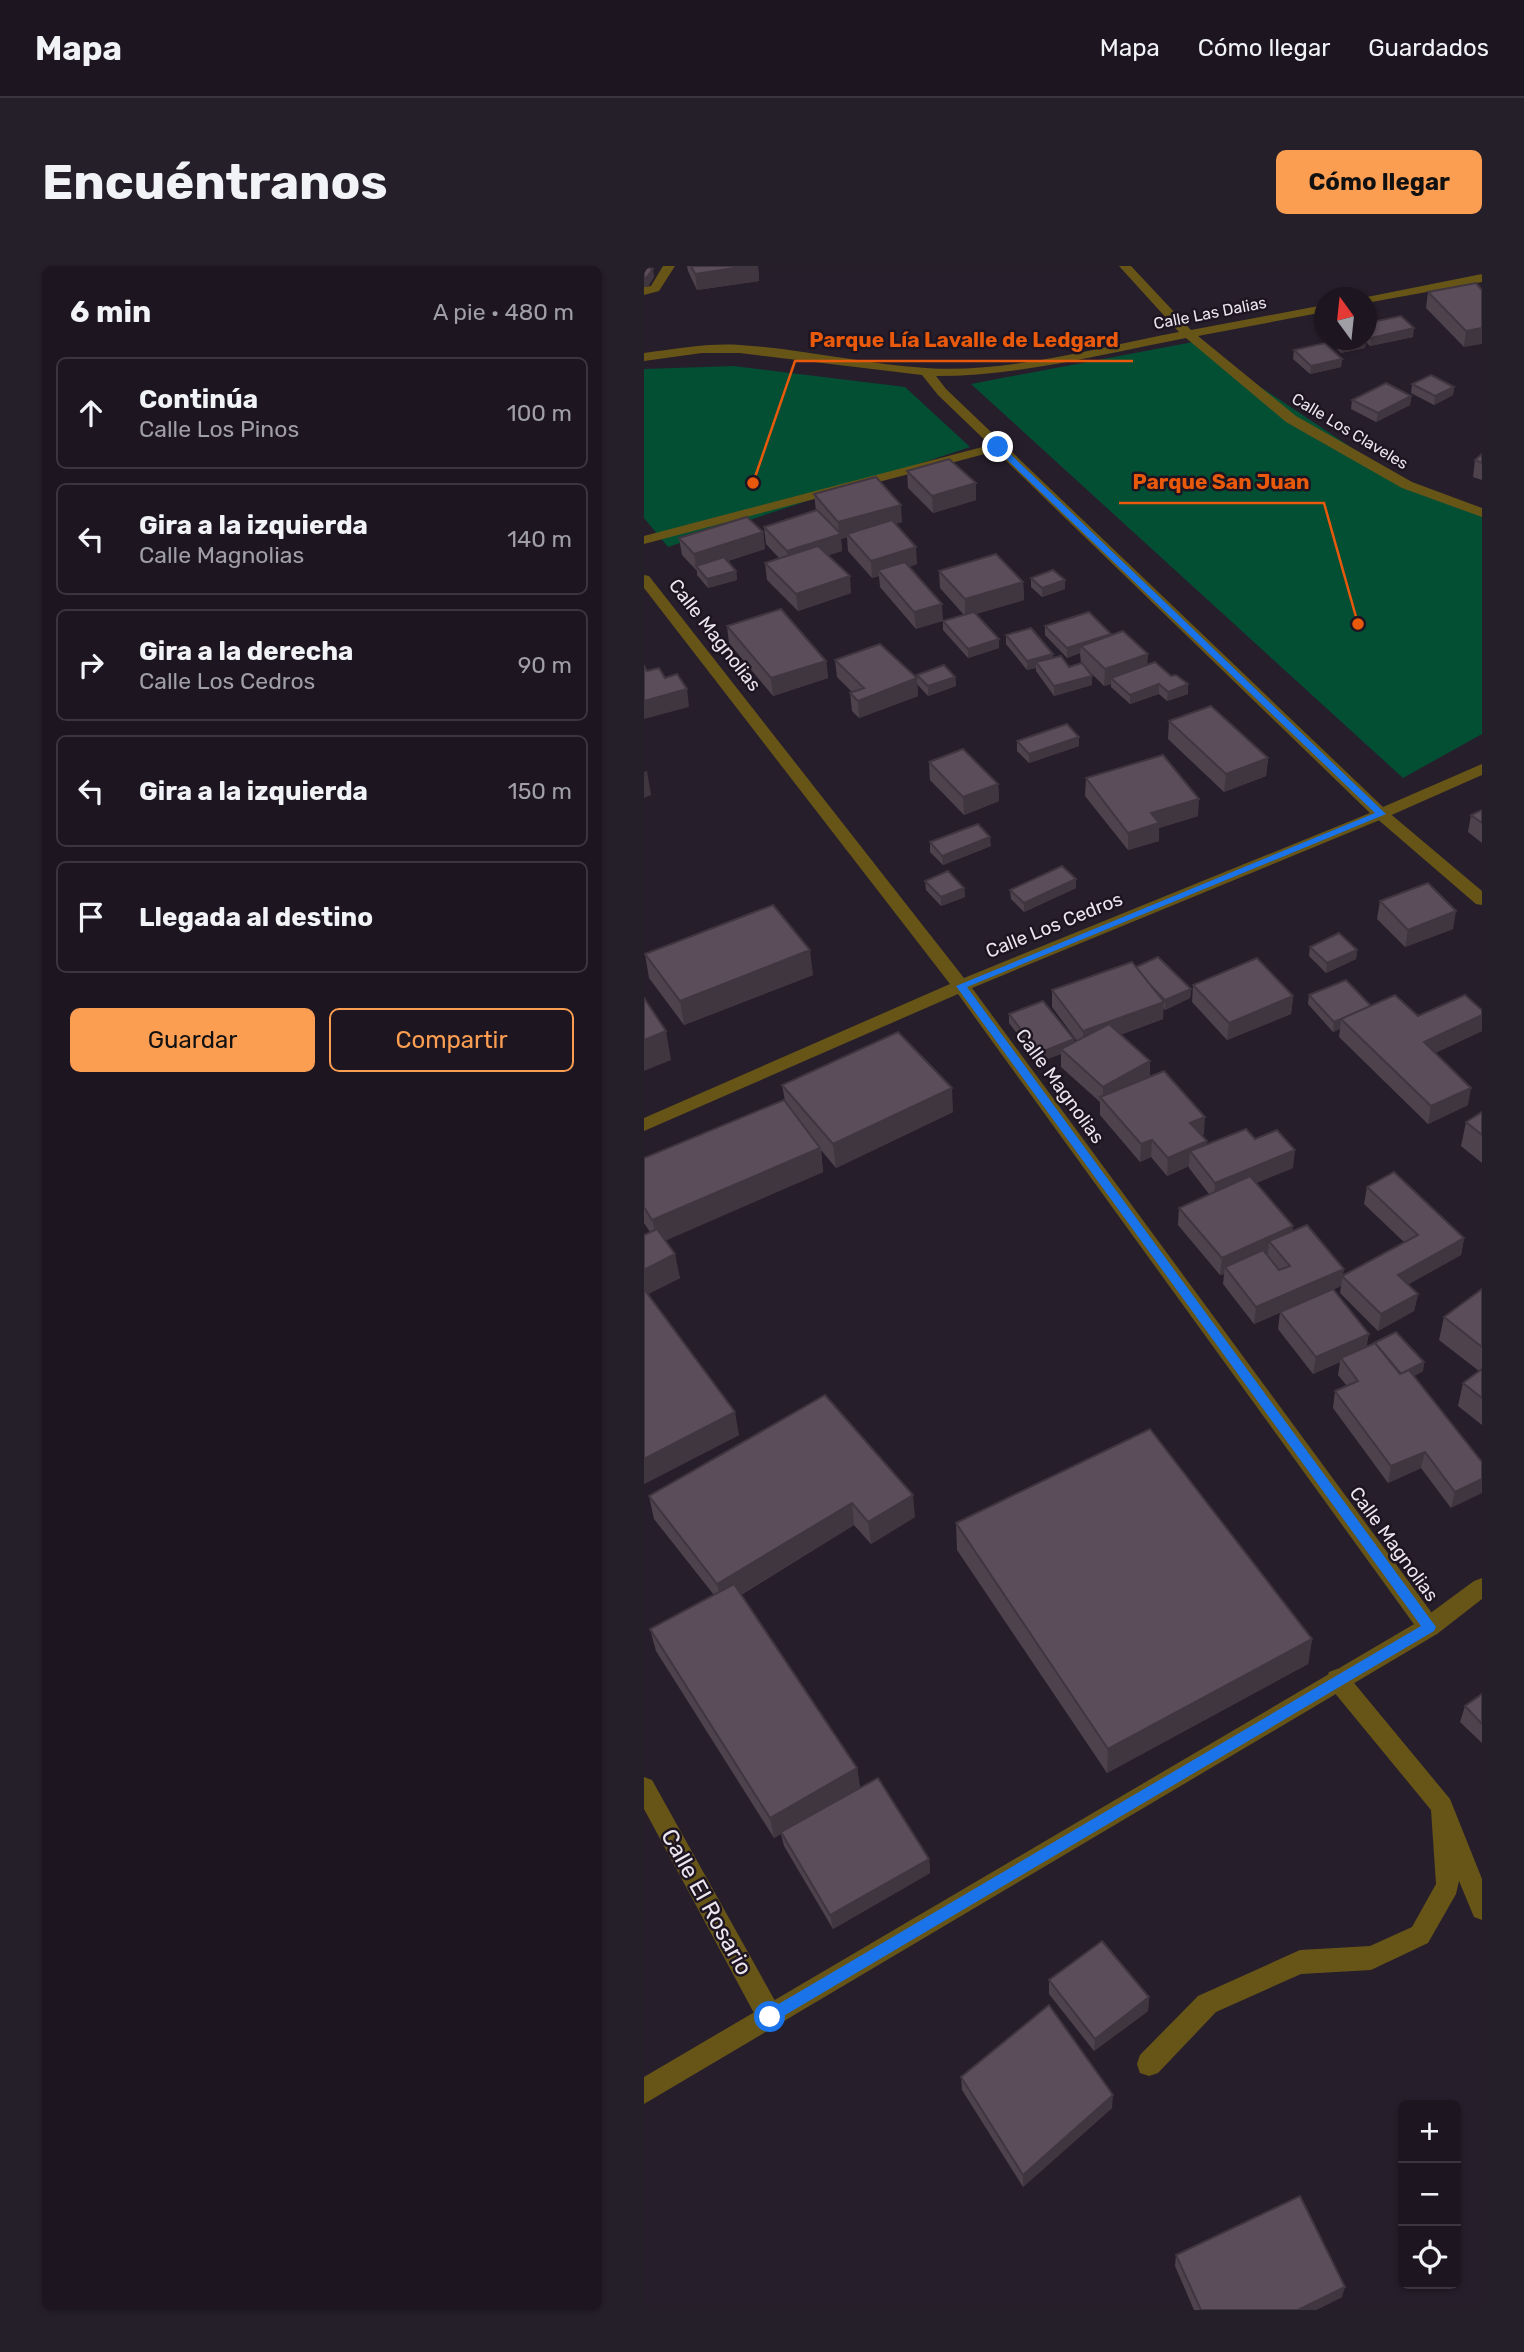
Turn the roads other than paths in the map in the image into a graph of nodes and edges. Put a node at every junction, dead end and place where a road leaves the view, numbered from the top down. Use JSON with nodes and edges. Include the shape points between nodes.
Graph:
{"nodes":[{"id":1,"x":669,"y":266,"type":"edge"},
{"id":2,"x":1125,"y":266,"type":"edge"},
{"id":3,"x":1482,"y":278,"type":"edge"},
{"id":4,"x":644,"y":291,"type":"edge"},
{"id":5,"x":1377,"y":298,"type":"edge"},
{"id":6,"x":1314,"y":310,"type":"edge"},
{"id":7,"x":1187,"y":333,"type":"junction"},
{"id":8,"x":644,"y":356,"type":"edge"},
{"id":9,"x":926,"y":372,"type":"junction"},
{"id":10,"x":998,"y":447,"type":"junction"},
{"id":11,"x":1482,"y":513,"type":"edge"},
{"id":12,"x":644,"y":540,"type":"edge"},
{"id":13,"x":644,"y":579,"type":"edge"},
{"id":14,"x":1482,"y":769,"type":"edge"},
{"id":15,"x":1381,"y":814,"type":"junction"},
{"id":16,"x":1482,"y":900,"type":"edge"},
{"id":17,"x":961,"y":986,"type":"junction"},
{"id":18,"x":644,"y":1125,"type":"edge"},
{"id":19,"x":1482,"y":1587,"type":"edge"},
{"id":20,"x":1429,"y":1627,"type":"junction"},
{"id":21,"x":1338,"y":1679,"type":"junction"},
{"id":22,"x":644,"y":1787,"type":"edge"},
{"id":23,"x":1442,"y":1806,"type":"junction"},
{"id":24,"x":1482,"y":1909,"type":"edge"},
{"id":25,"x":770,"y":2017,"type":"junction"},
{"id":26,"x":1149,"y":2064,"type":"dead end"},
{"id":27,"x":644,"y":2091,"type":"edge"}],
"edges":[{"from":1,"to":4,"type":"street","via":[[655,288]]},
{"from":2,"to":7,"type":"street","name":"Calle Los Claveles"},
{"from":3,"to":5,"type":"street"},
{"from":6,"to":7,"type":"street","name":"Calle Las Dalias"},
{"from":7,"to":9,"type":"street","name":"Calle Las Dalias","via":[[1024,365]]},
{"from":7,"to":11,"type":"street","name":"Calle Los Claveles","via":[[1290,418],[1407,485]]},
{"from":8,"to":9,"type":"street","name":"Calle Las Dalias","via":[[740,349]]},
{"from":9,"to":10,"type":"street"},
{"from":10,"to":12,"type":"street"},
{"from":10,"to":15,"type":"street"},
{"from":13,"to":17,"type":"street","name":"Calle Magnolias"},
{"from":14,"to":15,"type":"street","name":"Calle Los Cedros"},
{"from":15,"to":16,"type":"street"},
{"from":15,"to":17,"type":"street","name":"Calle Los Cedros"},
{"from":17,"to":18,"type":"street","name":"Calle Los Cedros"},
{"from":17,"to":20,"type":"street","name":"Calle Magnolias"},
{"from":19,"to":20,"type":"street"},
{"from":20,"to":21,"type":"street"},
{"from":21,"to":23,"type":"street"},
{"from":21,"to":25,"type":"street"},
{"from":22,"to":25,"type":"street","name":"Calle El Rosario"},
{"from":23,"to":24,"type":"street"},
{"from":23,"to":26,"type":"street","via":[[1448,1886],[1420,1935],[1371,1958],[1300,1962],[1207,2004]]},
{"from":25,"to":27,"type":"street"}]}
